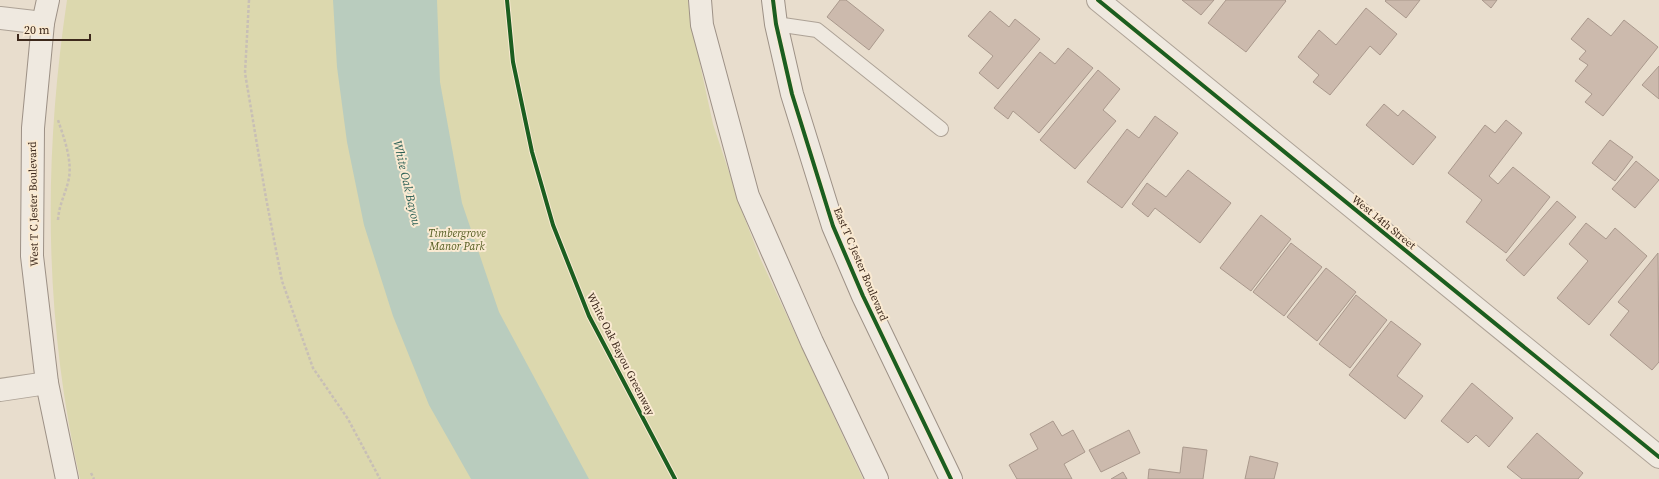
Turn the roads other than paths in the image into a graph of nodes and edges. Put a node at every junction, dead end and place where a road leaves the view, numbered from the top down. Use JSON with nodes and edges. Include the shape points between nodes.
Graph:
{"nodes":[{"id":1,"x":48,"y":0,"type":"edge"},
{"id":2,"x":700,"y":0,"type":"edge"},
{"id":3,"x":773,"y":0,"type":"edge"},
{"id":4,"x":1098,"y":0,"type":"edge"},
{"id":5,"x":0,"y":18,"type":"edge"},
{"id":6,"x":43,"y":23,"type":"junction"},
{"id":7,"x":776,"y":24,"type":"junction"},
{"id":8,"x":941,"y":129,"type":"dead end"},
{"id":9,"x":48,"y":383,"type":"junction"},
{"id":10,"x":0,"y":390,"type":"edge"},
{"id":11,"x":1659,"y":457,"type":"edge"},
{"id":12,"x":67,"y":479,"type":"edge"},
{"id":13,"x":877,"y":479,"type":"edge"},
{"id":14,"x":951,"y":479,"type":"edge"}],
"edges":[{"from":1,"to":6,"type":"street","name":"West T C Jester Boulevard"},
{"from":2,"to":13,"type":"street","via":[[702,25],[748,196],[812,342]]},
{"from":3,"to":7,"type":"street","name":"East T C Jester Boulevard"},
{"from":4,"to":11,"type":"street","name":"West 14th Street"},
{"from":5,"to":6,"type":"street"},
{"from":6,"to":9,"type":"street","name":"West T C Jester Boulevard","via":[[33,128],[32,256]]},
{"from":7,"to":8,"type":"lane","via":[[817,30]]},
{"from":7,"to":14,"type":"street","name":"East T C Jester Boulevard","via":[[792,94],[833,226],[866,303]]},
{"from":9,"to":10,"type":"street"},
{"from":9,"to":12,"type":"street","name":"West T C Jester Boulevard"}]}
